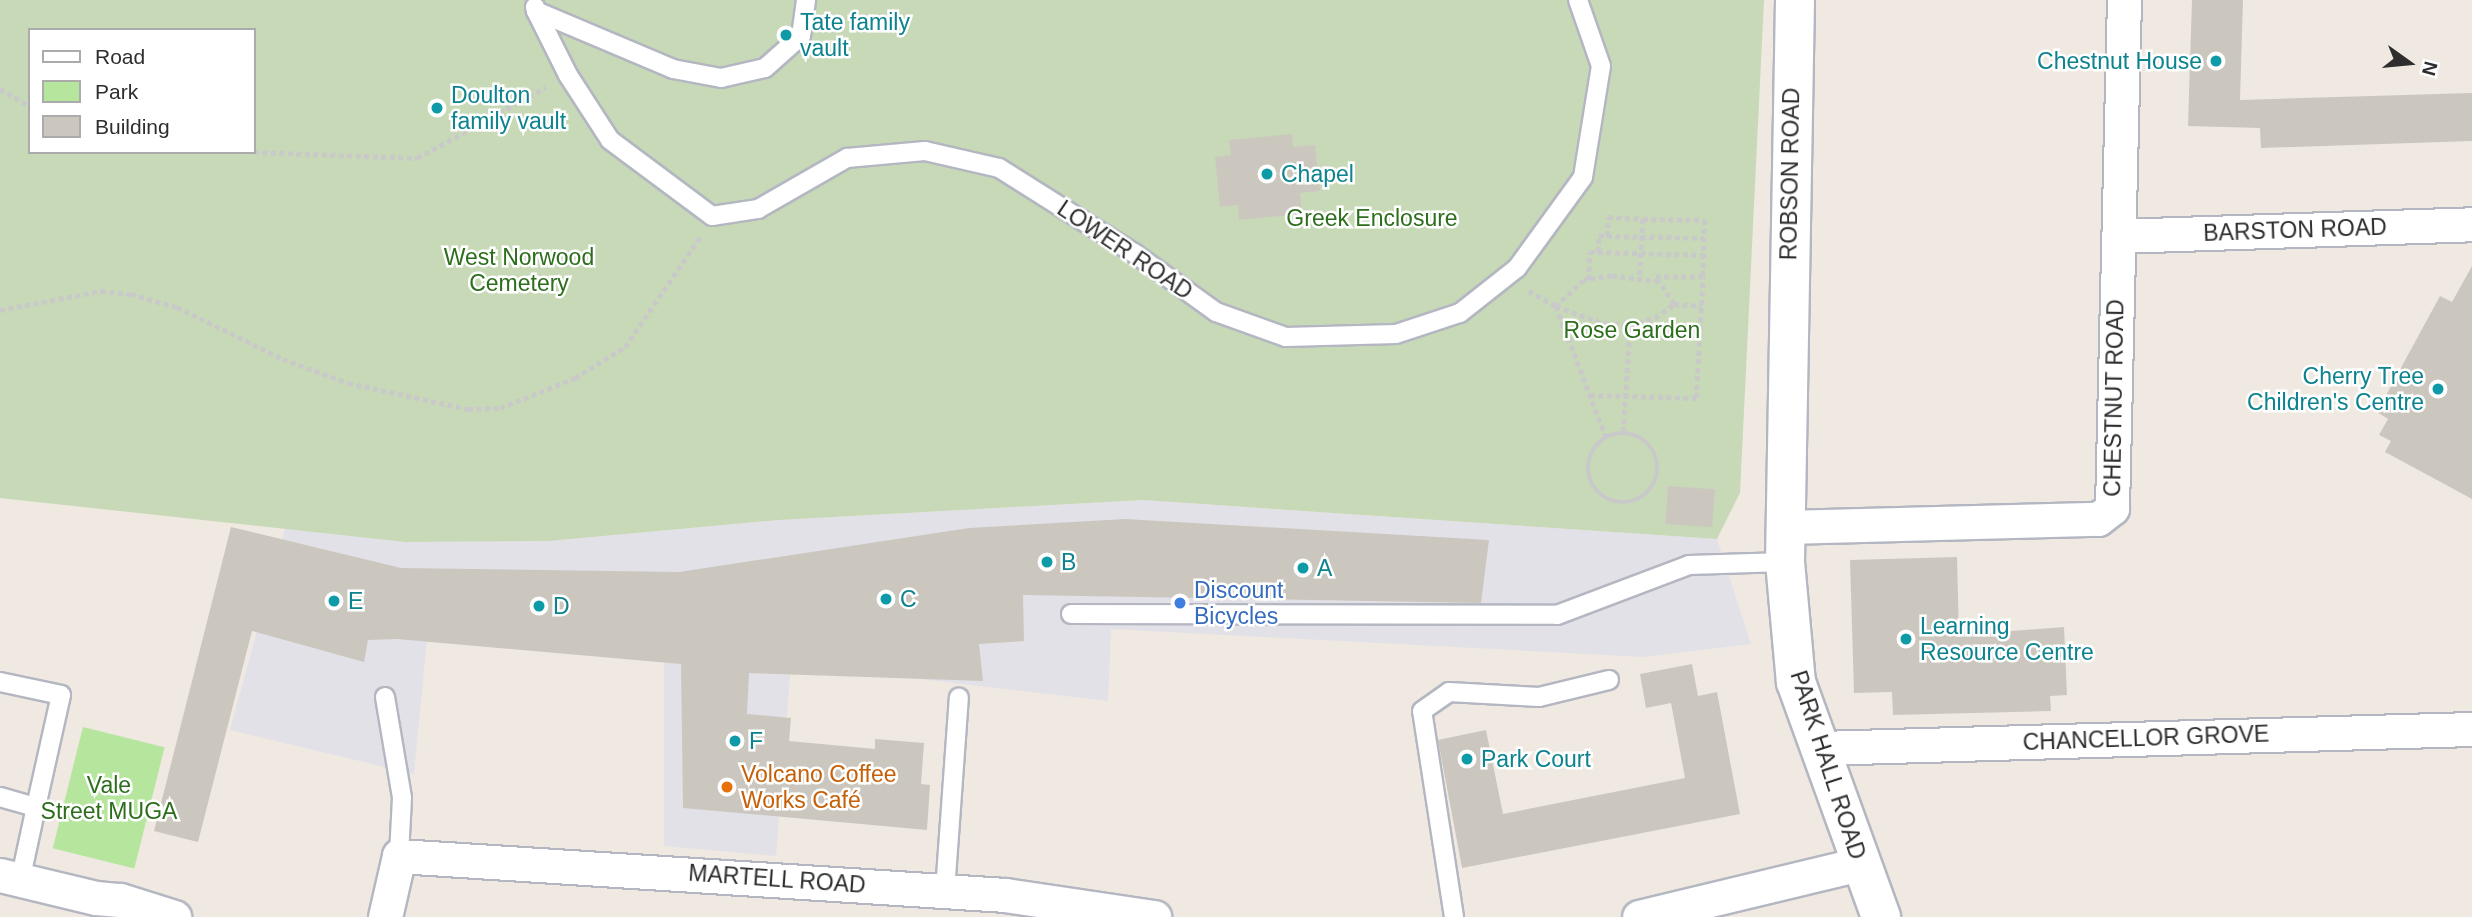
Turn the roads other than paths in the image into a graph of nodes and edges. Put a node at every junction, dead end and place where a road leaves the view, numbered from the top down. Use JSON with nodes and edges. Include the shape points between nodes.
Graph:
{"nodes":[{"id":1,"x":806,"y":0,"type":"edge"},
{"id":2,"x":1578,"y":0,"type":"edge"},
{"id":3,"x":1795,"y":0,"type":"edge"},
{"id":4,"x":2124,"y":0,"type":"edge"},
{"id":5,"x":535,"y":6,"type":"edge"},
{"id":6,"x":2472,"y":224,"type":"edge"},
{"id":7,"x":2118,"y":236,"type":"junction"},
{"id":8,"x":1786,"y":544,"type":"junction"},
{"id":9,"x":1071,"y":614,"type":"dead end"},
{"id":10,"x":1609,"y":680,"type":"dead end"},
{"id":11,"x":0,"y":682,"type":"edge"},
{"id":12,"x":385,"y":697,"type":"dead end"},
{"id":13,"x":959,"y":698,"type":"dead end"},
{"id":14,"x":2472,"y":729,"type":"edge"},
{"id":15,"x":1820,"y":748,"type":"junction"},
{"id":16,"x":8,"y":799,"type":"edge"},
{"id":17,"x":36,"y":807,"type":"junction"},
{"id":18,"x":399,"y":856,"type":"junction"},
{"id":19,"x":1860,"y":864,"type":"junction"},
{"id":20,"x":10,"y":878,"type":"edge"},
{"id":21,"x":945,"y":891,"type":"junction"},
{"id":22,"x":174,"y":917,"type":"edge"},
{"id":23,"x":386,"y":917,"type":"edge"},
{"id":24,"x":1154,"y":917,"type":"edge"},
{"id":25,"x":1454,"y":917,"type":"edge"},
{"id":26,"x":1639,"y":917,"type":"edge"},
{"id":27,"x":1881,"y":917,"type":"edge"}],
"edges":[{"from":1,"to":5,"type":"lane","via":[[801,36],[765,68],[721,78],[673,69]]},
{"from":2,"to":5,"type":"lane","name":"LOWER ROAD","via":[[1601,66],[1583,177],[1510,274],[1460,313],[1396,334],[1286,337],[1216,312],[1134,253],[999,168],[925,151],[847,158],[758,209],[712,216],[610,140],[568,75]]},
{"from":3,"to":8,"type":"street","name":"ROBSON ROAD"},
{"from":4,"to":7,"type":"street","name":"CHESTNUT ROAD"},
{"from":6,"to":7,"type":"street","name":"BARSTON ROAD"},
{"from":7,"to":8,"type":"street","name":"CHESTNUT ROAD","via":[[2112,508],[2107,516]]},
{"from":8,"to":9,"type":"lane","via":[[1689,565],[1557,615]]},
{"from":8,"to":15,"type":"street","name":"PARK HALL ROAD","via":[[1796,682]]},
{"from":10,"to":25,"type":"lane","via":[[1539,697],[1448,692],[1422,711]]},
{"from":11,"to":17,"type":"lane","via":[[61,695]]},
{"from":12,"to":18,"type":"lane","via":[[402,798]]},
{"from":13,"to":21,"type":"lane"},
{"from":14,"to":15,"type":"street","name":"CHANCELLOR GROVE"},
{"from":15,"to":19,"type":"street","name":"PARK HALL ROAD"},
{"from":16,"to":17,"type":"lane"},
{"from":17,"to":20,"type":"lane"},
{"from":18,"to":21,"type":"street","name":"MARTELL ROAD"},
{"from":18,"to":23,"type":"street"},
{"from":19,"to":26,"type":"street"},
{"from":19,"to":27,"type":"street","name":"PARK HALL ROAD"},
{"from":20,"to":22,"type":"street","via":[[120,900]]},
{"from":21,"to":24,"type":"street","name":"MARTELL ROAD"}]}
